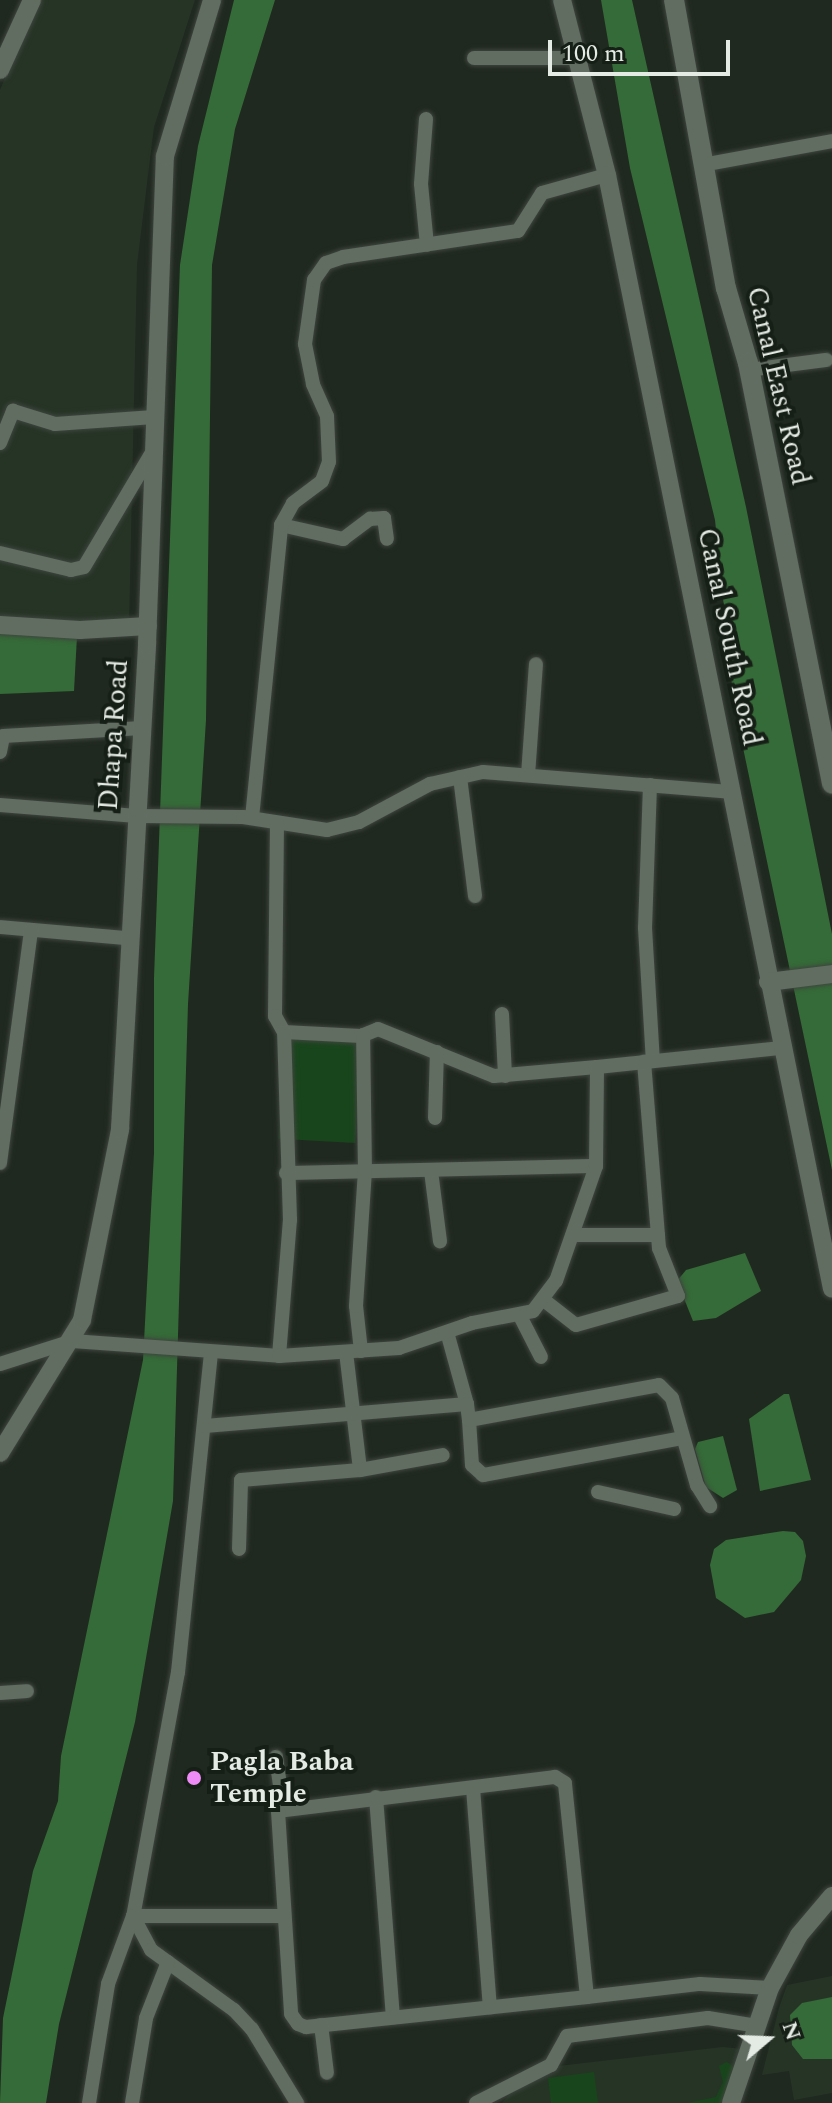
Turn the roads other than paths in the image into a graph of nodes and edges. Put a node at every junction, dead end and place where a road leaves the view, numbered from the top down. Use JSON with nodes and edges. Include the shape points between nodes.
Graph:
{"nodes":[{"id":1,"x":32,"y":0,"type":"edge"},
{"id":2,"x":212,"y":0,"type":"edge"},
{"id":3,"x":562,"y":0,"type":"edge"},
{"id":4,"x":674,"y":0,"type":"edge"},
{"id":5,"x":7,"y":39,"type":"edge"},
{"id":6,"x":474,"y":58,"type":"dead end"},
{"id":7,"x":578,"y":58,"type":"junction"},
{"id":8,"x":0,"y":70,"type":"edge"},
{"id":9,"x":426,"y":119,"type":"dead end"},
{"id":10,"x":832,"y":141,"type":"edge"},
{"id":11,"x":707,"y":164,"type":"junction"},
{"id":12,"x":607,"y":175,"type":"junction"},
{"id":13,"x":427,"y":245,"type":"junction"},
{"id":14,"x":826,"y":360,"type":"dead end"},
{"id":15,"x":749,"y":370,"type":"junction"},
{"id":16,"x":154,"y":417,"type":"junction"},
{"id":17,"x":0,"y":443,"type":"edge"},
{"id":18,"x":151,"y":454,"type":"junction"},
{"id":19,"x":281,"y":525,"type":"junction"},
{"id":20,"x":387,"y":539,"type":"dead end"},
{"id":21,"x":0,"y":553,"type":"edge"},
{"id":22,"x":0,"y":625,"type":"edge"},
{"id":23,"x":148,"y":626,"type":"junction"},
{"id":24,"x":536,"y":664,"type":"dead end"},
{"id":25,"x":142,"y":728,"type":"junction"},
{"id":26,"x":0,"y":752,"type":"edge"},
{"id":27,"x":528,"y":775,"type":"junction"},
{"id":28,"x":460,"y":777,"type":"junction"},
{"id":29,"x":832,"y":784,"type":"edge"},
{"id":30,"x":650,"y":785,"type":"junction"},
{"id":31,"x":733,"y":792,"type":"junction"},
{"id":32,"x":0,"y":805,"type":"edge"},
{"id":33,"x":137,"y":816,"type":"junction"},
{"id":34,"x":248,"y":818,"type":"junction"},
{"id":35,"x":277,"y":824,"type":"junction"},
{"id":36,"x":475,"y":896,"type":"dead end"},
{"id":37,"x":0,"y":927,"type":"edge"},
{"id":38,"x":31,"y":930,"type":"junction"},
{"id":39,"x":127,"y":938,"type":"junction"},
{"id":40,"x":832,"y":974,"type":"edge"},
{"id":41,"x":768,"y":982,"type":"junction"},
{"id":42,"x":502,"y":1014,"type":"dead end"},
{"id":43,"x":284,"y":1032,"type":"junction"},
{"id":44,"x":363,"y":1035,"type":"junction"},
{"id":45,"x":782,"y":1048,"type":"junction"},
{"id":46,"x":437,"y":1052,"type":"junction"},
{"id":47,"x":649,"y":1062,"type":"junction"},
{"id":48,"x":597,"y":1067,"type":"junction"},
{"id":49,"x":505,"y":1076,"type":"junction"},
{"id":50,"x":435,"y":1118,"type":"dead end"},
{"id":51,"x":0,"y":1163,"type":"edge"},
{"id":52,"x":596,"y":1166,"type":"junction"},
{"id":53,"x":431,"y":1171,"type":"junction"},
{"id":54,"x":365,"y":1172,"type":"junction"},
{"id":55,"x":286,"y":1173,"type":"junction"},
{"id":56,"x":573,"y":1235,"type":"junction"},
{"id":57,"x":658,"y":1235,"type":"junction"},
{"id":58,"x":440,"y":1241,"type":"dead end"},
{"id":59,"x":832,"y":1289,"type":"edge"},
{"id":60,"x":545,"y":1301,"type":"junction"},
{"id":61,"x":520,"y":1316,"type":"junction"},
{"id":62,"x":447,"y":1332,"type":"junction"},
{"id":63,"x":72,"y":1341,"type":"junction"},
{"id":64,"x":353,"y":1351,"type":"junction"},
{"id":65,"x":211,"y":1353,"type":"junction"},
{"id":66,"x":279,"y":1356,"type":"junction"},
{"id":67,"x":541,"y":1357,"type":"dead end"},
{"id":68,"x":0,"y":1364,"type":"edge"},
{"id":69,"x":467,"y":1404,"type":"junction"},
{"id":70,"x":356,"y":1413,"type":"junction"},
{"id":71,"x":469,"y":1420,"type":"junction"},
{"id":72,"x":205,"y":1426,"type":"junction"},
{"id":73,"x":682,"y":1438,"type":"junction"},
{"id":74,"x":0,"y":1453,"type":"edge"},
{"id":75,"x":443,"y":1455,"type":"dead end"},
{"id":76,"x":360,"y":1470,"type":"junction"},
{"id":77,"x":598,"y":1492,"type":"dead end"},
{"id":78,"x":710,"y":1506,"type":"dead end"},
{"id":79,"x":674,"y":1509,"type":"dead end"},
{"id":80,"x":239,"y":1549,"type":"dead end"},
{"id":81,"x":27,"y":1691,"type":"dead end"},
{"id":82,"x":0,"y":1693,"type":"edge"},
{"id":83,"x":276,"y":1757,"type":"dead end"},
{"id":84,"x":473,"y":1788,"type":"junction"},
{"id":85,"x":376,"y":1797,"type":"junction"},
{"id":86,"x":283,"y":1807,"type":"junction"},
{"id":87,"x":832,"y":1896,"type":"edge"},
{"id":88,"x":133,"y":1916,"type":"junction"},
{"id":89,"x":283,"y":1916,"type":"junction"},
{"id":90,"x":168,"y":1962,"type":"junction"},
{"id":91,"x":770,"y":1988,"type":"junction"},
{"id":92,"x":587,"y":1997,"type":"junction"},
{"id":93,"x":490,"y":2007,"type":"junction"},
{"id":94,"x":393,"y":2017,"type":"junction"},
{"id":95,"x":321,"y":2025,"type":"junction"},
{"id":96,"x":758,"y":2026,"type":"junction"},
{"id":97,"x":327,"y":2073,"type":"dead end"},
{"id":98,"x":89,"y":2103,"type":"edge"},
{"id":99,"x":132,"y":2103,"type":"edge"},
{"id":100,"x":297,"y":2103,"type":"edge"},
{"id":101,"x":476,"y":2103,"type":"edge"},
{"id":102,"x":731,"y":2103,"type":"edge"}],
"edges":[{"from":1,"to":5,"type":"street"},
{"from":2,"to":16,"type":"street","name":"Dhapa Road","via":[[165,156]]},
{"from":3,"to":7,"type":"street","name":"Canal South Road"},
{"from":4,"to":11,"type":"main road","name":"Canal East Road"},
{"from":5,"to":8,"type":"street"},
{"from":6,"to":7,"type":"street"},
{"from":7,"to":12,"type":"street","name":"Canal South Road"},
{"from":9,"to":13,"type":"street","via":[[421,184]]},
{"from":10,"to":11,"type":"street"},
{"from":11,"to":15,"type":"main road","name":"Canal East Road","via":[[726,288]]},
{"from":12,"to":13,"type":"street","via":[[542,193],[518,231]]},
{"from":12,"to":31,"type":"street","name":"Canal South Road"},
{"from":13,"to":19,"type":"street","via":[[343,257],[326,263],[314,280],[305,344],[313,384],[327,416],[329,462],[322,481],[293,503]]},
{"from":14,"to":15,"type":"street"},
{"from":15,"to":29,"type":"main road","name":"Canal East Road"},
{"from":16,"to":17,"type":"street","via":[[55,424],[13,411]]},
{"from":16,"to":18,"type":"street","name":"Dhapa Road"},
{"from":18,"to":21,"type":"street","via":[[84,567],[71,570]]},
{"from":18,"to":23,"type":"street","name":"Dhapa Road"},
{"from":19,"to":20,"type":"street","via":[[343,539],[370,519],[384,518]]},
{"from":19,"to":34,"type":"street"},
{"from":22,"to":23,"type":"street"},
{"from":23,"to":25,"type":"street","name":"Dhapa Road"},
{"from":24,"to":27,"type":"street"},
{"from":25,"to":26,"type":"street","via":[[3,736]]},
{"from":25,"to":33,"type":"street","name":"Dhapa Road"},
{"from":27,"to":28,"type":"street","via":[[483,772]]},
{"from":27,"to":30,"type":"street"},
{"from":28,"to":35,"type":"street","via":[[430,784],[349,827]]},
{"from":28,"to":36,"type":"street"},
{"from":30,"to":31,"type":"street"},
{"from":30,"to":47,"type":"street","via":[[645,928]]},
{"from":31,"to":41,"type":"street","name":"Canal South Road"},
{"from":32,"to":33,"type":"street"},
{"from":33,"to":34,"type":"street"},
{"from":33,"to":39,"type":"street","name":"Dhapa Road"},
{"from":34,"to":35,"type":"street"},
{"from":35,"to":43,"type":"street","via":[[275,1016]]},
{"from":37,"to":38,"type":"street"},
{"from":38,"to":39,"type":"street"},
{"from":38,"to":51,"type":"street"},
{"from":39,"to":63,"type":"street","name":"Dhapa Road","via":[[120,1129],[98,1260]]},
{"from":40,"to":41,"type":"street"},
{"from":41,"to":45,"type":"street","name":"Canal South Road"},
{"from":42,"to":49,"type":"street"},
{"from":43,"to":44,"type":"street"},
{"from":43,"to":55,"type":"street"},
{"from":44,"to":46,"type":"street","via":[[386,1031]]},
{"from":44,"to":54,"type":"street"},
{"from":45,"to":47,"type":"street"},
{"from":45,"to":59,"type":"street","name":"Canal South Road"},
{"from":46,"to":49,"type":"street"},
{"from":46,"to":50,"type":"street"},
{"from":47,"to":48,"type":"street"},
{"from":47,"to":57,"type":"street"},
{"from":48,"to":49,"type":"street"},
{"from":48,"to":52,"type":"street"},
{"from":52,"to":53,"type":"street"},
{"from":52,"to":56,"type":"street"},
{"from":53,"to":54,"type":"street"},
{"from":53,"to":58,"type":"street"},
{"from":54,"to":55,"type":"street"},
{"from":54,"to":64,"type":"street"},
{"from":55,"to":66,"type":"street","via":[[290,1220]]},
{"from":56,"to":57,"type":"street"},
{"from":56,"to":60,"type":"street"},
{"from":57,"to":60,"type":"street","via":[[678,1296],[576,1325]]},
{"from":60,"to":61,"type":"street"},
{"from":61,"to":62,"type":"street"},
{"from":61,"to":67,"type":"street"},
{"from":62,"to":64,"type":"street","via":[[399,1348]]},
{"from":62,"to":69,"type":"street"},
{"from":63,"to":65,"type":"street"},
{"from":63,"to":68,"type":"street"},
{"from":63,"to":74,"type":"street","name":"Dhapa Road"},
{"from":64,"to":66,"type":"street"},
{"from":64,"to":70,"type":"street"},
{"from":65,"to":66,"type":"street"},
{"from":65,"to":72,"type":"street"},
{"from":69,"to":70,"type":"street"},
{"from":69,"to":71,"type":"street"},
{"from":70,"to":72,"type":"street"},
{"from":70,"to":76,"type":"street"},
{"from":71,"to":73,"type":"street","via":[[659,1385],[672,1398]]},
{"from":71,"to":73,"type":"street","via":[[472,1465],[483,1475]]},
{"from":72,"to":88,"type":"street","via":[[170,1733]]},
{"from":73,"to":78,"type":"street","via":[[697,1485]]},
{"from":75,"to":76,"type":"street"},
{"from":76,"to":80,"type":"street","via":[[241,1480]]},
{"from":77,"to":79,"type":"street"},
{"from":81,"to":82,"type":"street"},
{"from":83,"to":86,"type":"street"},
{"from":84,"to":85,"type":"street"},
{"from":84,"to":92,"type":"street","via":[[555,1777],[565,1783]]},
{"from":84,"to":93,"type":"street"},
{"from":85,"to":86,"type":"street"},
{"from":85,"to":94,"type":"street"},
{"from":86,"to":89,"type":"street","via":[[276,1821]]},
{"from":87,"to":91,"type":"street","via":[[799,1935]]},
{"from":88,"to":89,"type":"street"},
{"from":88,"to":90,"type":"street","via":[[151,1950]]},
{"from":88,"to":98,"type":"street","via":[[108,1984]]},
{"from":89,"to":95,"type":"street","via":[[291,2014],[298,2024]]},
{"from":90,"to":99,"type":"street","via":[[146,2018]]},
{"from":90,"to":100,"type":"street","via":[[243,2020]]},
{"from":91,"to":92,"type":"street","via":[[700,1984]]},
{"from":91,"to":96,"type":"street"},
{"from":92,"to":93,"type":"street"},
{"from":93,"to":94,"type":"street"},
{"from":94,"to":95,"type":"street"},
{"from":95,"to":97,"type":"street"},
{"from":96,"to":101,"type":"street","via":[[708,2018],[567,2036],[551,2065]]},
{"from":96,"to":102,"type":"street"}]}
